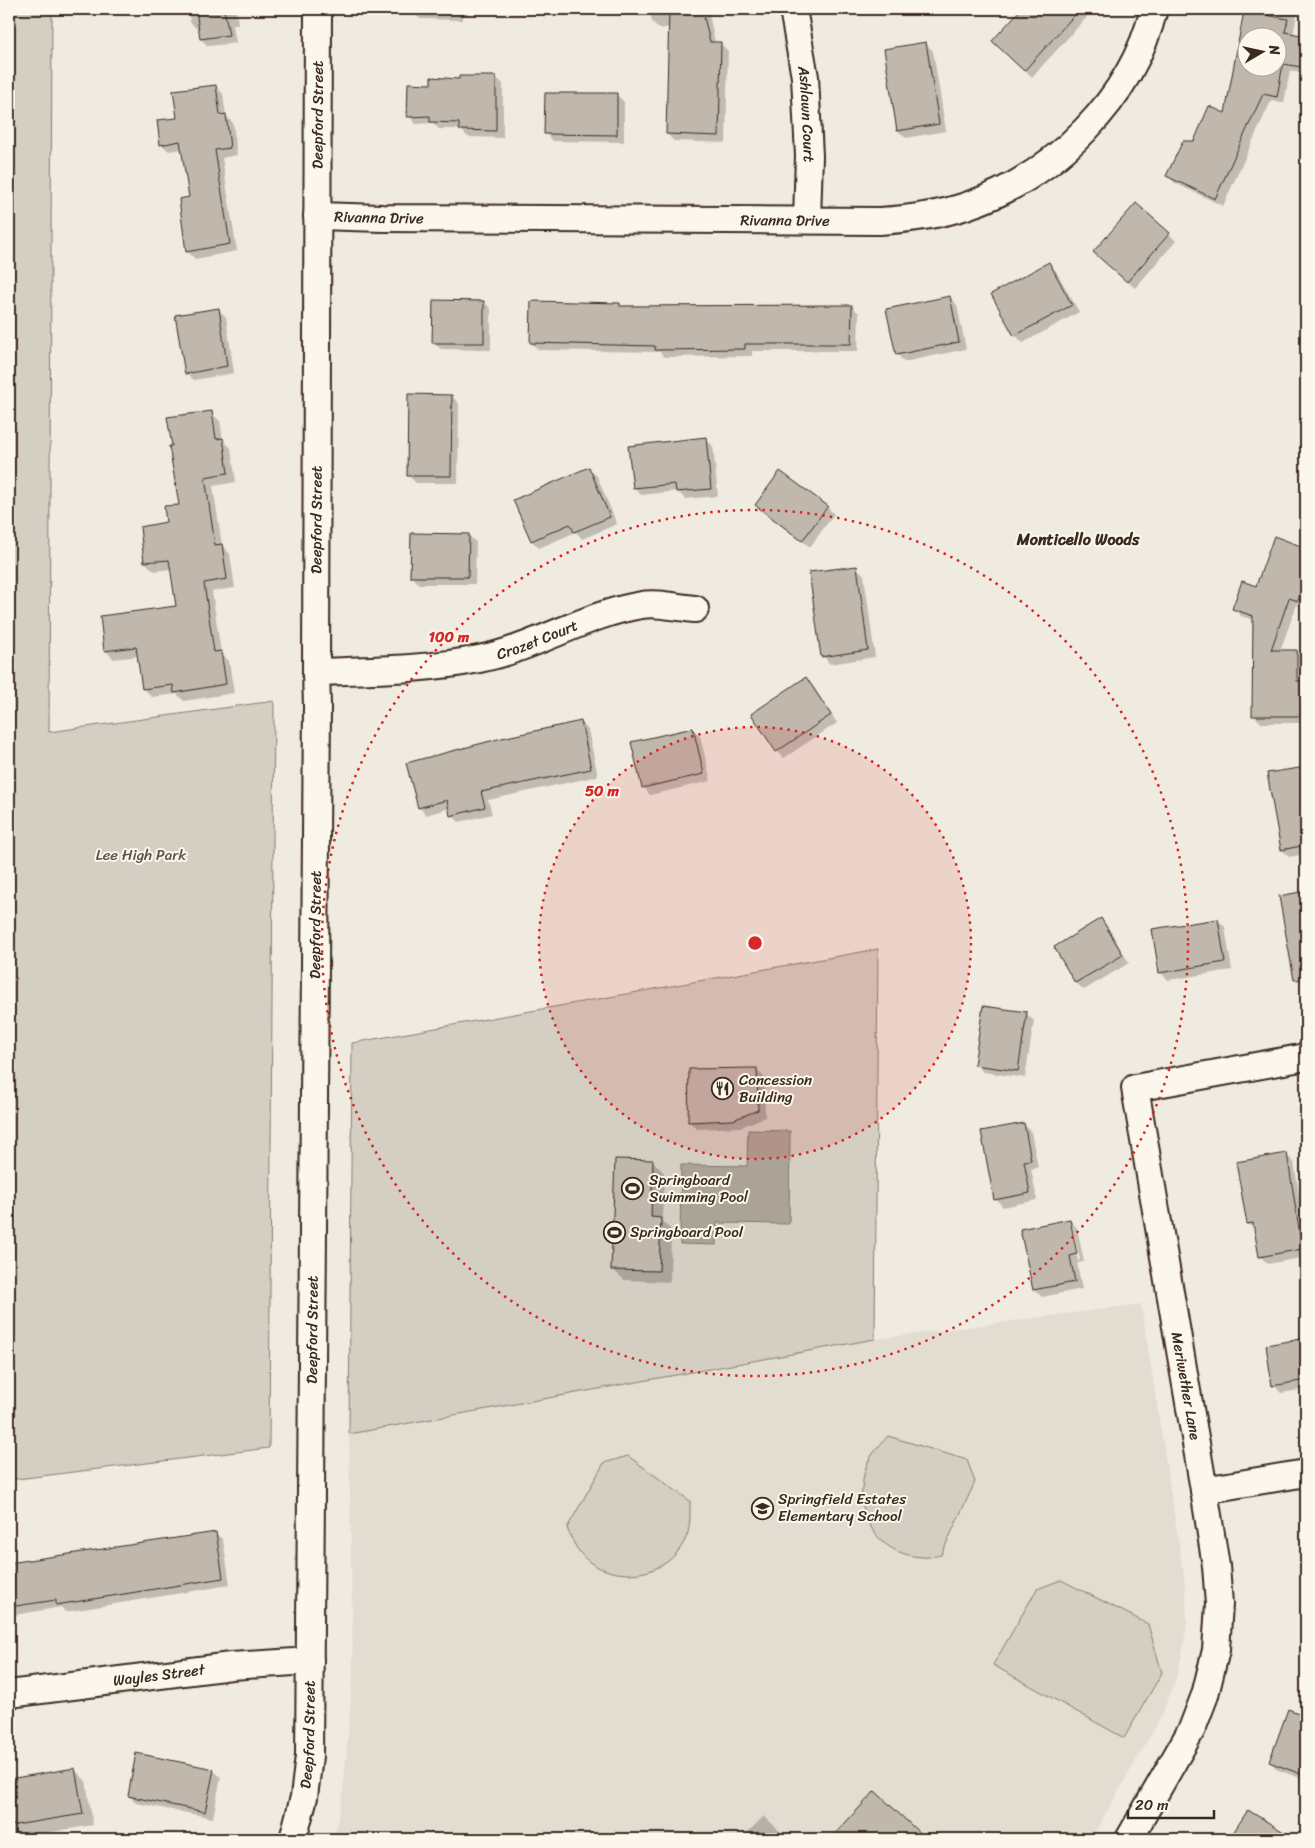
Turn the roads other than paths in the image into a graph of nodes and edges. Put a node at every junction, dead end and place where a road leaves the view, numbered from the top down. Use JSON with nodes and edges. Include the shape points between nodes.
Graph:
{"nodes":[{"id":1,"x":318,"y":9,"type":"edge"},
{"id":2,"x":793,"y":9,"type":"edge"},
{"id":3,"x":1154,"y":9,"type":"edge"},
{"id":4,"x":317,"y":216,"type":"junction"},
{"id":5,"x":807,"y":220,"type":"junction"},
{"id":6,"x":695,"y":609,"type":"dead end"},
{"id":7,"x":316,"y":672,"type":"junction"},
{"id":8,"x":1306,"y":1057,"type":"edge"},
{"id":9,"x":1306,"y":1473,"type":"edge"},
{"id":10,"x":1204,"y":1490,"type":"junction"},
{"id":11,"x":310,"y":1662,"type":"junction"},
{"id":12,"x":9,"y":1694,"type":"edge"},
{"id":13,"x":293,"y":1839,"type":"edge"},
{"id":14,"x":1129,"y":1839,"type":"edge"}],
"edges":[{"from":1,"to":4,"type":"street","name":"Deepford Street"},
{"from":2,"to":5,"type":"street","name":"Ashlawn Court","via":[[805,77],[809,163]]},
{"from":3,"to":5,"type":"street","name":"Rivanna Drive","via":[[1144,41],[1115,94],[1070,145],[1039,169],[1005,189],[939,214],[880,221]]},
{"from":4,"to":5,"type":"street","name":"Rivanna Drive"},
{"from":4,"to":7,"type":"street","name":"Deepford Street"},
{"from":6,"to":7,"type":"street","name":"Crozet Court","via":[[644,604],[604,613],[480,659],[420,668]]},
{"from":7,"to":11,"type":"street","name":"Deepford Street"},
{"from":8,"to":10,"type":"street","name":"Meriwether Lane","via":[[1135,1088]]},
{"from":9,"to":10,"type":"street"},
{"from":10,"to":14,"type":"street","name":"Meriwether Lane","via":[[1219,1604],[1216,1650],[1205,1695],[1192,1729]]},
{"from":11,"to":12,"type":"street","name":"Wayles Street","via":[[232,1666]]},
{"from":11,"to":13,"type":"street","name":"Deepford Street","via":[[309,1756],[304,1797]]}]}
